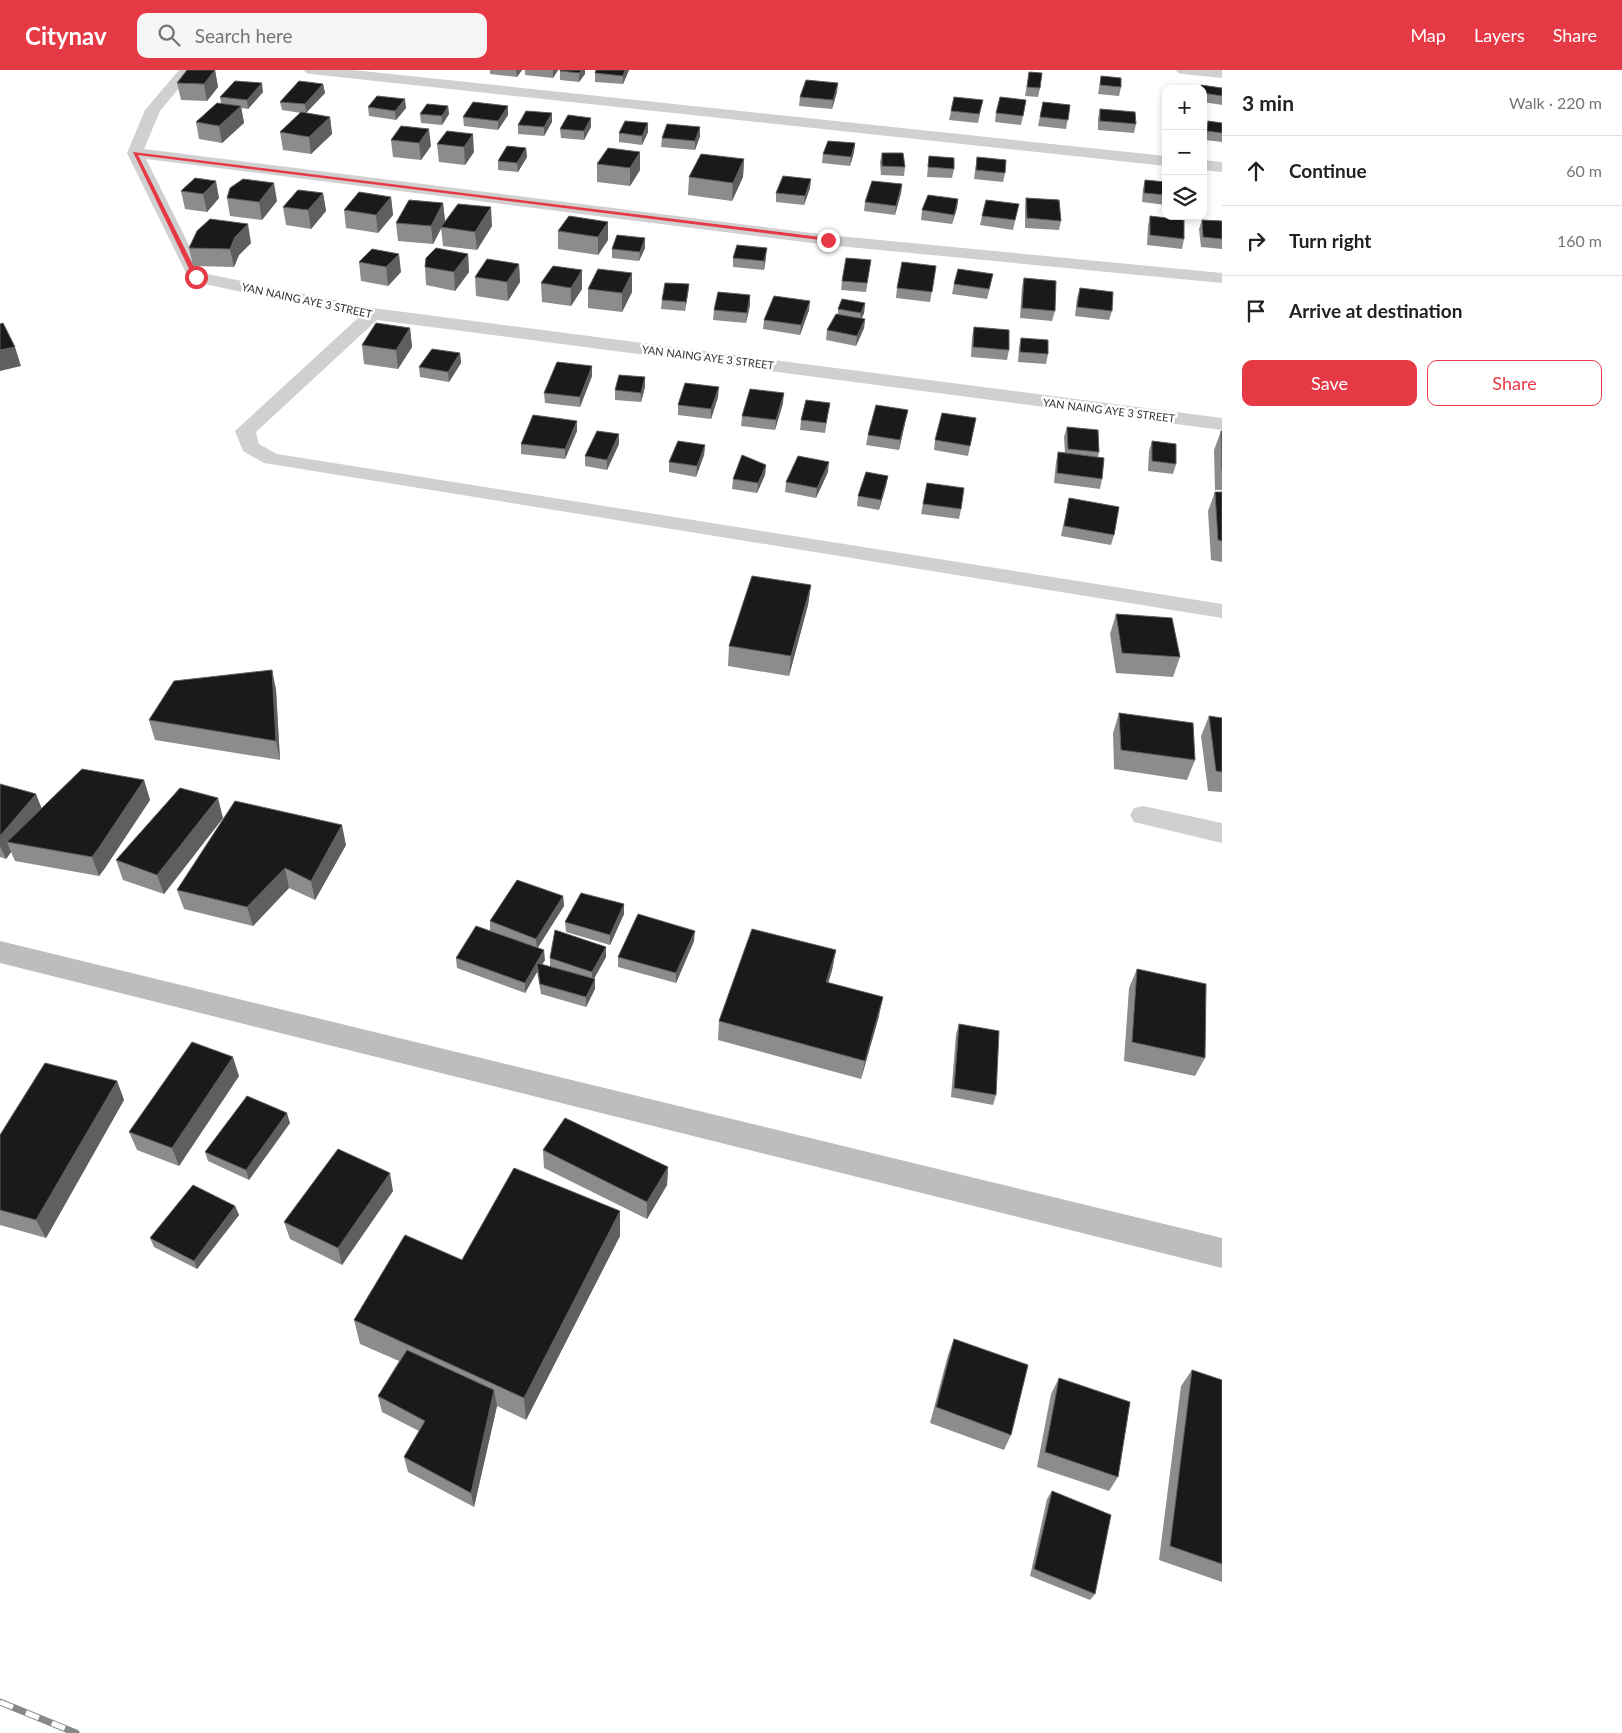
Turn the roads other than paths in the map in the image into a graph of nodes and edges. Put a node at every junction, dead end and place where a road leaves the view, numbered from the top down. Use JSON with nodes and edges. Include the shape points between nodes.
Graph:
{"nodes":[{"id":1,"x":187,"y":70,"type":"edge"},
{"id":2,"x":311,"y":70,"type":"edge"},
{"id":3,"x":1183,"y":70,"type":"edge"},
{"id":4,"x":1222,"y":74,"type":"edge"},
{"id":5,"x":135,"y":153,"type":"junction"},
{"id":6,"x":1162,"y":161,"type":"edge"},
{"id":7,"x":1207,"y":165,"type":"edge"},
{"id":8,"x":1222,"y":167,"type":"edge"},
{"id":9,"x":1222,"y":278,"type":"edge"},
{"id":10,"x":373,"y":314,"type":"junction"},
{"id":11,"x":1222,"y":424,"type":"edge"},
{"id":12,"x":1222,"y":611,"type":"edge"},
{"id":13,"x":1142,"y":815,"type":"dead end"},
{"id":14,"x":1222,"y":833,"type":"edge"},
{"id":15,"x":0,"y":952,"type":"edge"},
{"id":16,"x":1222,"y":1253,"type":"edge"}],
"edges":[{"from":1,"to":5,"type":"street","via":[[153,110]]},
{"from":2,"to":6,"type":"street"},
{"from":3,"to":4,"type":"street"},
{"from":5,"to":9,"type":"street","via":[[828,240]]},
{"from":5,"to":10,"type":"street","name":"YAN NAING AYE 3 STREET","via":[[196,277]]},
{"from":7,"to":8,"type":"street"},
{"from":10,"to":11,"type":"street","name":"YAN NAING AYE 3 STREET"},
{"from":10,"to":12,"type":"street","via":[[245,432],[250,448],[270,459]]},
{"from":13,"to":14,"type":"street"},
{"from":15,"to":16,"type":"main road"}]}
